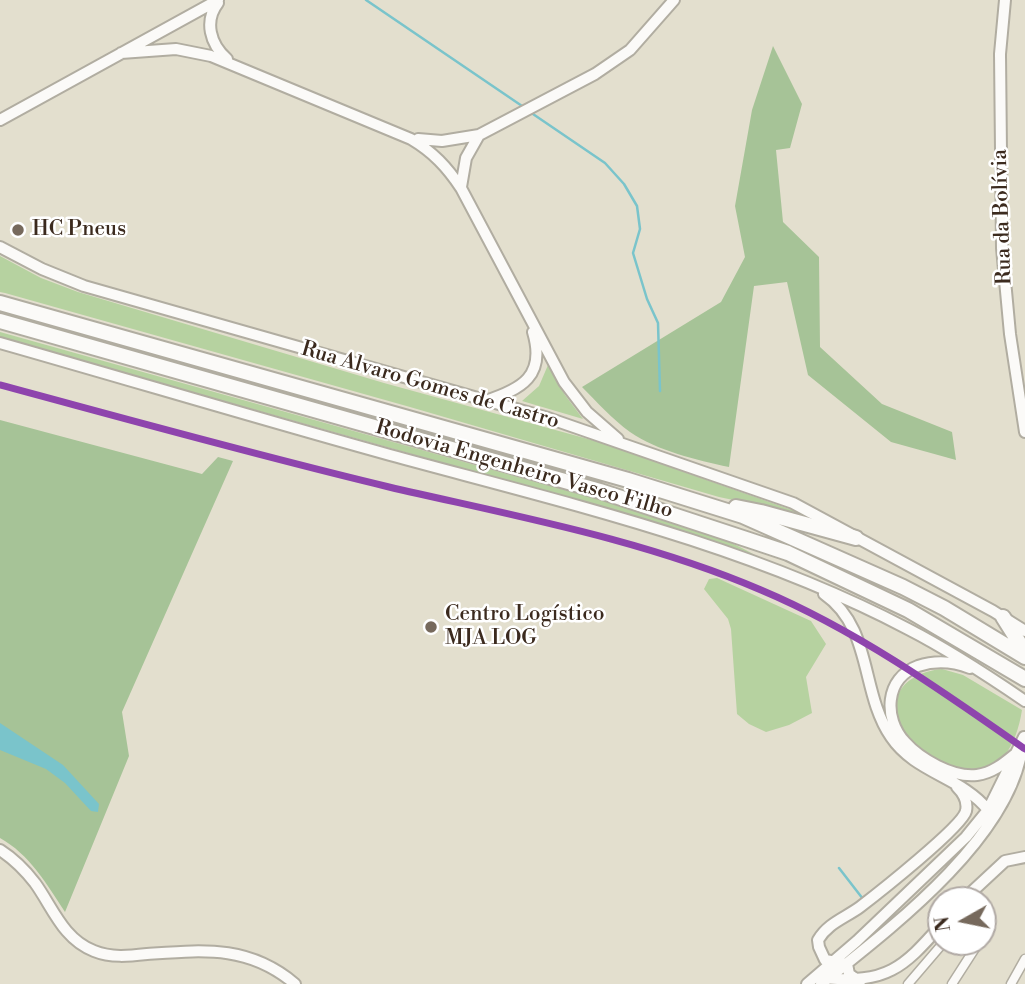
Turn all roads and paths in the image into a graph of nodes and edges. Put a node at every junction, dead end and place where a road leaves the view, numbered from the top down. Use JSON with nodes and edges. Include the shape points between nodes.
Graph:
{"nodes":[{"id":1,"x":220,"y":0,"type":"edge"},
{"id":2,"x":674,"y":0,"type":"edge"},
{"id":3,"x":1005,"y":0,"type":"edge"},
{"id":4,"x":121,"y":53,"type":"junction"},
{"id":5,"x":229,"y":61,"type":"junction"},
{"id":6,"x":0,"y":120,"type":"edge"},
{"id":7,"x":479,"y":135,"type":"junction"},
{"id":8,"x":411,"y":139,"type":"junction"},
{"id":9,"x":461,"y":188,"type":"junction"},
{"id":10,"x":0,"y":247,"type":"edge"},
{"id":11,"x":4,"y":304,"type":"edge"},
{"id":12,"x":527,"y":313,"type":"junction"},
{"id":13,"x":0,"y":321,"type":"edge"},
{"id":14,"x":0,"y":343,"type":"edge"},
{"id":15,"x":485,"y":401,"type":"junction"},
{"id":16,"x":1025,"y":431,"type":"edge"},
{"id":17,"x":622,"y":443,"type":"junction"},
{"id":18,"x":686,"y":497,"type":"junction"},
{"id":19,"x":856,"y":538,"type":"junction"},
{"id":20,"x":790,"y":576,"type":"junction"},
{"id":21,"x":1003,"y":617,"type":"junction"},
{"id":22,"x":1025,"y":631,"type":"edge"},
{"id":23,"x":1025,"y":655,"type":"edge"},
{"id":24,"x":986,"y":675,"type":"junction"},
{"id":25,"x":1025,"y":679,"type":"edge"},
{"id":26,"x":1025,"y":701,"type":"edge"},
{"id":27,"x":1025,"y":736,"type":"edge"},
{"id":28,"x":1017,"y":753,"type":"junction"},
{"id":29,"x":976,"y":775,"type":"junction"},
{"id":30,"x":952,"y":783,"type":"junction"},
{"id":31,"x":999,"y":799,"type":"junction"},
{"id":32,"x":988,"y":810,"type":"junction"},
{"id":33,"x":0,"y":850,"type":"edge"},
{"id":34,"x":1025,"y":857,"type":"edge"},
{"id":35,"x":978,"y":886,"type":"edge"},
{"id":36,"x":927,"y":941,"type":"edge"},
{"id":37,"x":932,"y":956,"type":"edge"},
{"id":38,"x":970,"y":956,"type":"edge"},
{"id":39,"x":1025,"y":959,"type":"edge"},
{"id":40,"x":830,"y":962,"type":"junction"},
{"id":41,"x":847,"y":964,"type":"junction"},
{"id":42,"x":817,"y":981,"type":"edge"},
{"id":43,"x":860,"y":982,"type":"junction"},
{"id":44,"x":295,"y":984,"type":"edge"},
{"id":45,"x":908,"y":984,"type":"edge"},
{"id":46,"x":951,"y":984,"type":"edge"},
{"id":47,"x":1011,"y":984,"type":"edge"}],
"edges":[{"from":1,"to":4,"type":"main road"},
{"from":1,"to":5,"type":"main road","via":[[211,13],[210,31],[216,48]]},
{"from":2,"to":7,"type":"main road","via":[[630,50],[595,74]]},
{"from":3,"to":16,"type":"main road","name":"Rua da Bolívia","via":[[1000,29],[1002,248]]},
{"from":4,"to":5,"type":"main road","via":[[176,49]]},
{"from":4,"to":6,"type":"main road"},
{"from":5,"to":8,"type":"main road"},
{"from":7,"to":8,"type":"main road","via":[[442,141]]},
{"from":7,"to":9,"type":"main road","via":[[466,158]]},
{"from":8,"to":9,"type":"main road","via":[[440,160]]},
{"from":9,"to":12,"type":"main road"},
{"from":10,"to":15,"type":"main road","name":"Rua Alvaro Gomes de Castro","via":[[85,286]]},
{"from":11,"to":18,"type":"highway","name":"Rodovia Engenheiro Vasco Filho"},
{"from":12,"to":15,"type":"main road","via":[[537,350],[532,374],[521,387]]},
{"from":12,"to":17,"type":"main road","via":[[576,400]]},
{"from":13,"to":25,"type":"highway","name":"Rodovia Engenheiro Vasco Filho","via":[[600,491],[737,535],[788,553],[900,606]]},
{"from":14,"to":20,"type":"main road","via":[[597,511],[725,550]]},
{"from":15,"to":17,"type":"main road","name":"Rua Alvaro Gomes de Castro"},
{"from":17,"to":19,"type":"main road","name":"Rua Alvaro Gomes de Castro","via":[[793,503]]},
{"from":18,"to":19,"type":"highway"},
{"from":18,"to":23,"type":"highway","name":"Rodovia Engenheiro Vasco Filho","via":[[864,567]]},
{"from":19,"to":21,"type":"main road"},
{"from":20,"to":24,"type":"main road","via":[[907,628]]},
{"from":20,"to":30,"type":"main road","via":[[826,595],[848,618],[866,662],[882,723],[892,739],[917,763]]},
{"from":21,"to":22,"type":"main road"},
{"from":21,"to":23,"type":"highway"},
{"from":24,"to":26,"type":"main road"},
{"from":24,"to":29,"type":"main road","via":[[951,662],[920,665],[895,682],[890,706],[895,729],[913,750],[944,768]]},
{"from":27,"to":28,"type":"main road"},
{"from":27,"to":31,"type":"main road","via":[[1020,763]]},
{"from":28,"to":29,"type":"main road","via":[[998,768]]},
{"from":28,"to":31,"type":"main road"},
{"from":29,"to":31,"type":"main road","via":[[991,785]]},
{"from":30,"to":32,"type":"main road","via":[[977,796]]},
{"from":30,"to":40,"type":"main road","via":[[964,794],[964,816],[904,873],[825,929],[819,947]]},
{"from":31,"to":32,"type":"main road"},
{"from":31,"to":41,"type":"main road","via":[[974,845],[914,907]]},
{"from":32,"to":40,"type":"main road","via":[[966,837]]},
{"from":33,"to":44,"type":"main road","via":[[28,874],[68,933],[92,950],[123,956],[201,950],[240,954],[271,966]]},
{"from":34,"to":35,"type":"main road","via":[[1005,861]]},
{"from":36,"to":43,"type":"main road","via":[[896,973]]},
{"from":37,"to":45,"type":"street"},
{"from":38,"to":46,"type":"street"},
{"from":39,"to":47,"type":"street"},
{"from":40,"to":41,"type":"main road"},
{"from":40,"to":42,"type":"main road"},
{"from":41,"to":42,"type":"main road"},
{"from":41,"to":43,"type":"main road","via":[[849,974]]},
{"from":42,"to":43,"type":"main road"}]}
